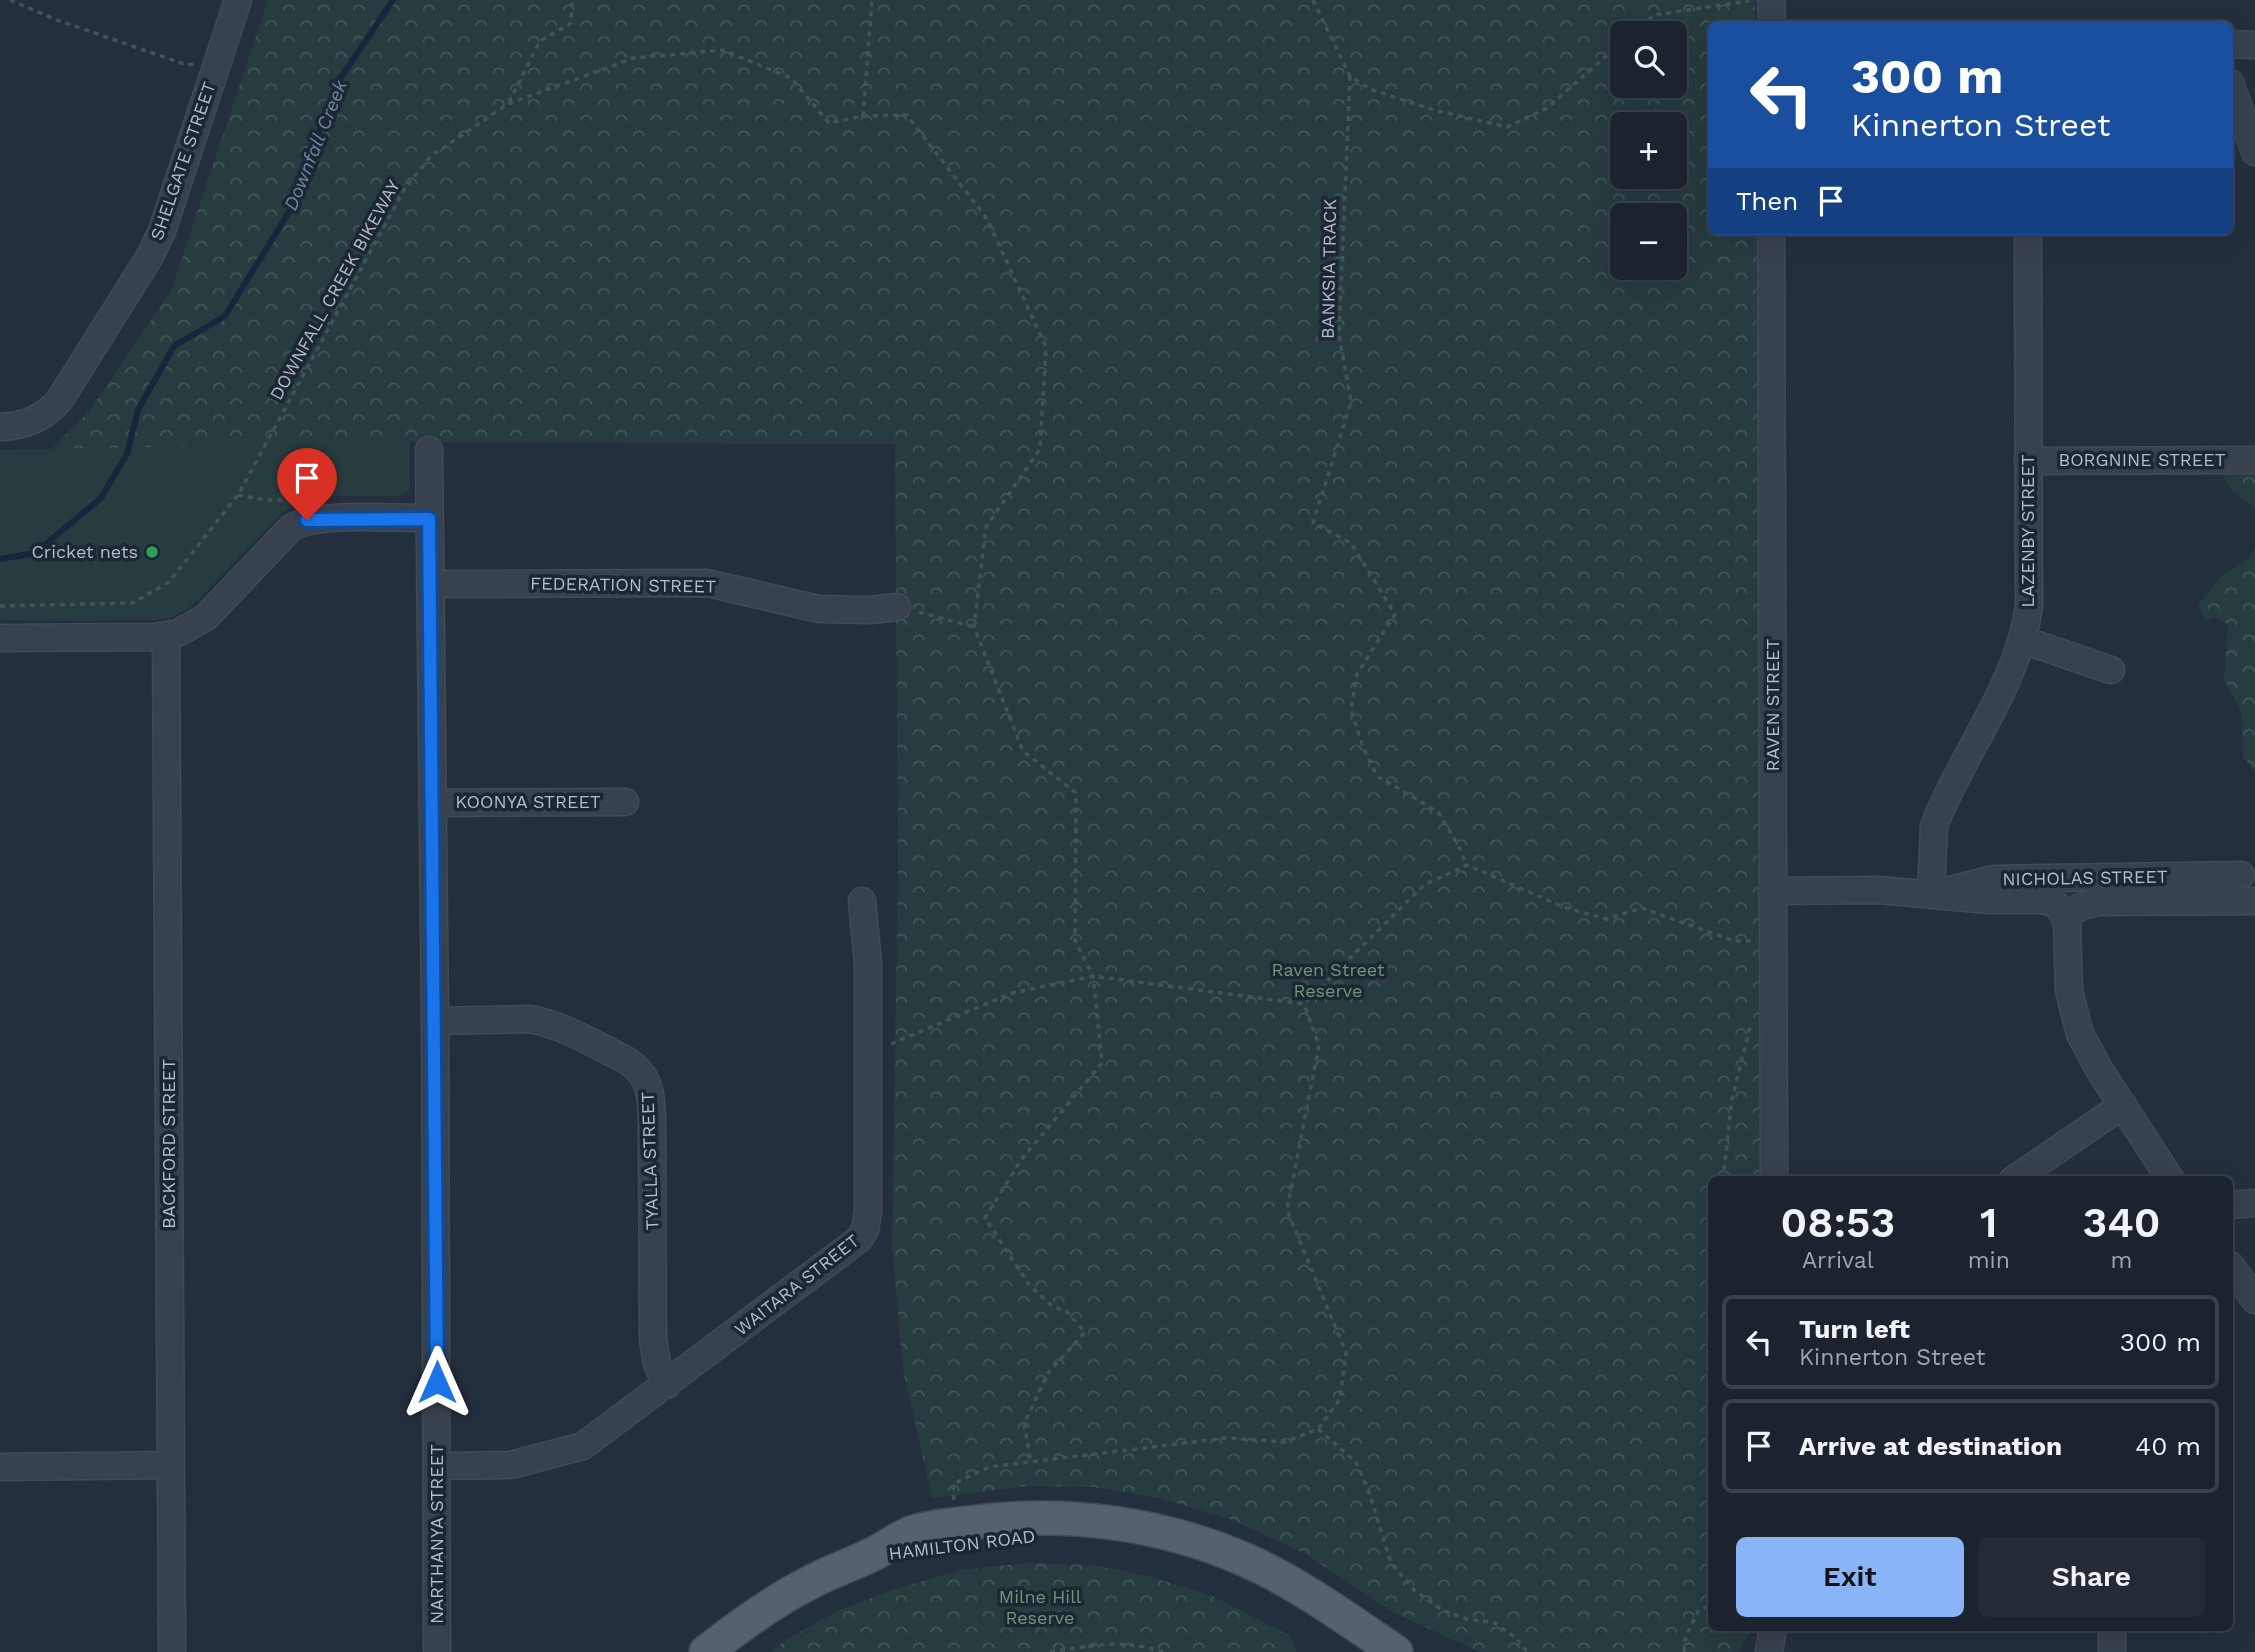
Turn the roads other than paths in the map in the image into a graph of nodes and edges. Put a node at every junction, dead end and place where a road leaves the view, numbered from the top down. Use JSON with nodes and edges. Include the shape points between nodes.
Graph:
{"nodes":[{"id":1,"x":238,"y":0,"type":"edge"},
{"id":2,"x":1771,"y":0,"type":"edge"},
{"id":3,"x":1772,"y":21,"type":"edge"},
{"id":4,"x":2233,"y":44,"type":"edge"},
{"id":5,"x":2255,"y":45,"type":"edge"},
{"id":6,"x":2233,"y":91,"type":"edge"},
{"id":7,"x":2255,"y":152,"type":"edge"},
{"id":8,"x":1771,"y":235,"type":"edge"},
{"id":9,"x":2028,"y":235,"type":"edge"},
{"id":10,"x":0,"y":426,"type":"edge"},
{"id":11,"x":429,"y":450,"type":"dead end"},
{"id":12,"x":2255,"y":460,"type":"edge"},
{"id":13,"x":2028,"y":461,"type":"junction"},
{"id":14,"x":429,"y":519,"type":"junction"},
{"id":15,"x":430,"y":584,"type":"junction"},
{"id":16,"x":897,"y":607,"type":"road end"},
{"id":17,"x":166,"y":636,"type":"junction"},
{"id":18,"x":0,"y":638,"type":"edge"},
{"id":19,"x":2023,"y":640,"type":"junction"},
{"id":20,"x":2110,"y":670,"type":"dead end"},
{"id":21,"x":625,"y":802,"type":"dead end"},
{"id":22,"x":432,"y":803,"type":"junction"},
{"id":23,"x":2241,"y":875,"type":"dead end"},
{"id":24,"x":1772,"y":891,"type":"junction"},
{"id":25,"x":1931,"y":895,"type":"junction"},
{"id":26,"x":862,"y":901,"type":"dead end"},
{"id":27,"x":2255,"y":901,"type":"edge"},
{"id":28,"x":2064,"y":915,"type":"junction"},
{"id":29,"x":435,"y":1021,"type":"junction"},
{"id":30,"x":2123,"y":1105,"type":"junction"},
{"id":31,"x":1774,"y":1176,"type":"edge"},
{"id":32,"x":2019,"y":1176,"type":"edge"},
{"id":33,"x":2168,"y":1176,"type":"edge"},
{"id":34,"x":2255,"y":1203,"type":"edge"},
{"id":35,"x":2233,"y":1205,"type":"edge"},
{"id":36,"x":667,"y":1385,"type":"junction"},
{"id":37,"x":171,"y":1465,"type":"junction"},
{"id":38,"x":437,"y":1466,"type":"junction"},
{"id":39,"x":0,"y":1467,"type":"edge"},
{"id":40,"x":869,"y":1557,"type":"junction"},
{"id":41,"x":1772,"y":1631,"type":"edge"},
{"id":42,"x":2112,"y":1631,"type":"edge"},
{"id":43,"x":172,"y":1652,"type":"edge"},
{"id":44,"x":437,"y":1652,"type":"edge"},
{"id":45,"x":706,"y":1652,"type":"edge"},
{"id":46,"x":1365,"y":1652,"type":"edge"},
{"id":47,"x":1396,"y":1652,"type":"edge"},
{"id":48,"x":1769,"y":1652,"type":"edge"},
{"id":49,"x":2112,"y":1652,"type":"edge"}],
"edges":[{"from":1,"to":10,"type":"street","name":"SHELGATE STREET","via":[[162,230],[149,256],[59,401],[39,418]]},
{"from":2,"to":3,"type":"street"},
{"from":4,"to":5,"type":"street"},
{"from":6,"to":7,"type":"street"},
{"from":8,"to":24,"type":"street","name":"RAVEN STREET"},
{"from":9,"to":13,"type":"street","name":"LAZENBY STREET"},
{"from":11,"to":14,"type":"street","name":"NARTHANYA STREET"},
{"from":12,"to":13,"type":"street","name":"BORGNINE STREET"},
{"from":13,"to":19,"type":"street","name":"LAZENBY STREET","via":[[2030,591]]},
{"from":14,"to":15,"type":"street","name":"NARTHANYA STREET"},
{"from":14,"to":17,"type":"street","via":[[302,522],[206,617]]},
{"from":15,"to":16,"type":"street","name":"FEDERATION STREET","via":[[707,583],[819,608]]},
{"from":15,"to":22,"type":"street","name":"NARTHANYA STREET"},
{"from":17,"to":18,"type":"street"},
{"from":17,"to":37,"type":"street","name":"BACKFORD STREET"},
{"from":19,"to":20,"type":"street"},
{"from":19,"to":25,"type":"street","name":"LAZENBY STREET","via":[[2007,682],[1938,816]]},
{"from":21,"to":22,"type":"street","name":"KOONYA STREET"},
{"from":22,"to":29,"type":"street","name":"NARTHANYA STREET"},
{"from":23,"to":25,"type":"street","name":"NICHOLAS STREET","via":[[1993,879]]},
{"from":24,"to":25,"type":"street","name":"NICHOLAS STREET","via":[[1879,890]]},
{"from":24,"to":31,"type":"street","name":"RAVEN STREET"},
{"from":25,"to":28,"type":"street","name":"NICHOLAS STREET","via":[[2042,900],[2054,903]]},
{"from":26,"to":36,"type":"street","name":"WAITARA STREET","via":[[868,964],[865,1230],[850,1248]]},
{"from":27,"to":28,"type":"street","name":"NICHOLAS STREET","via":[[2099,902]]},
{"from":28,"to":30,"type":"street","via":[[2073,1014],[2088,1051]]},
{"from":29,"to":36,"type":"street","name":"TYALLA STREET","via":[[543,1021],[626,1060],[647,1079],[652,1114],[653,1340]]},
{"from":29,"to":38,"type":"street","name":"NARTHANYA STREET"},
{"from":30,"to":32,"type":"street"},
{"from":30,"to":33,"type":"street"},
{"from":34,"to":35,"type":"street"},
{"from":36,"to":38,"type":"street","name":"WAITARA STREET","via":[[574,1449],[511,1465]]},
{"from":37,"to":39,"type":"street"},
{"from":37,"to":43,"type":"street","name":"BACKFORD STREET"},
{"from":38,"to":44,"type":"street","name":"NARTHANYA STREET"},
{"from":40,"to":45,"type":"main road","name":"HAMILTON ROAD","via":[[785,1596]]},
{"from":40,"to":46,"type":"main road","name":"HAMILTON ROAD","via":[[1017,1536],[1122,1542],[1180,1555],[1245,1579]]},
{"from":40,"to":47,"type":"main road","name":"HAMILTON ROAD","via":[[910,1534],[978,1521],[1044,1517],[1143,1528],[1247,1560]]},
{"from":41,"to":48,"type":"street"},
{"from":42,"to":49,"type":"street"}]}
